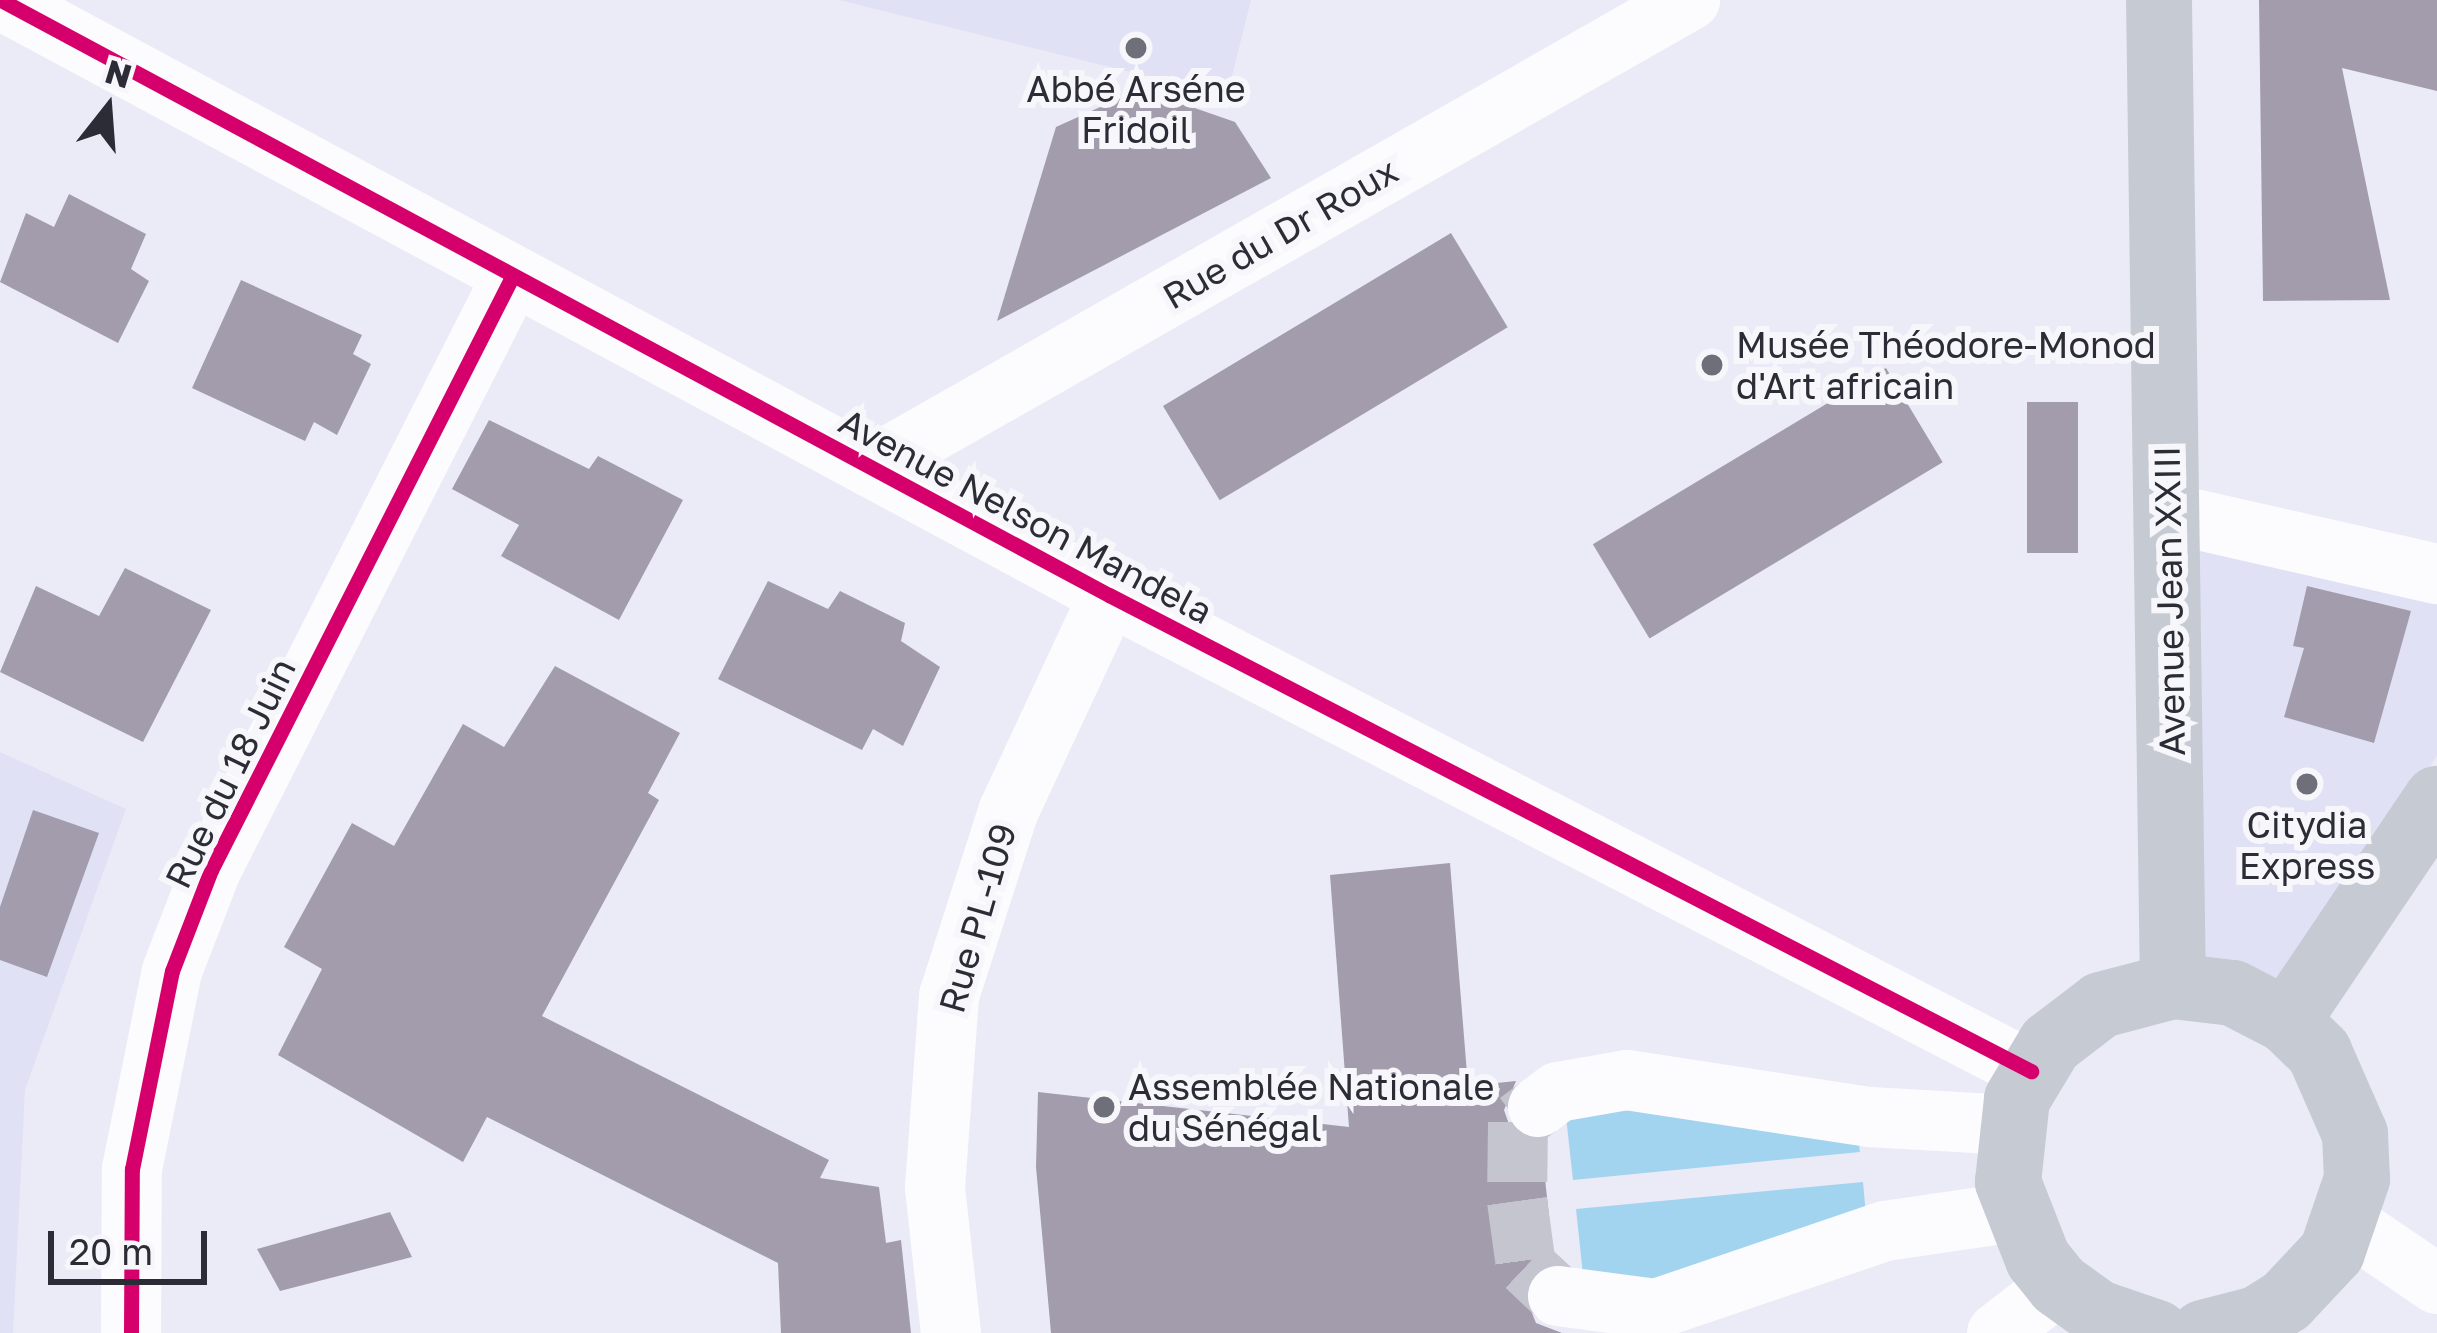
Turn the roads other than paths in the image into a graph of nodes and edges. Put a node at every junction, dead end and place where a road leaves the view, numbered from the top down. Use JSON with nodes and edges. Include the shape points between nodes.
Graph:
{"nodes":[{"id":1,"x":1,"y":0,"type":"edge"},
{"id":2,"x":1690,"y":0,"type":"edge"},
{"id":3,"x":2159,"y":0,"type":"edge"},
{"id":4,"x":512,"y":277,"type":"junction"},
{"id":5,"x":870,"y":467,"type":"junction"},
{"id":6,"x":2168,"y":513,"type":"junction"},
{"id":7,"x":2437,"y":574,"type":"edge"},
{"id":8,"x":1109,"y":595,"type":"junction"},
{"id":9,"x":2437,"y":799,"type":"edge"},
{"id":10,"x":2173,"y":986,"type":"junction"},
{"id":11,"x":2287,"y":1021,"type":"junction"},
{"id":12,"x":2021,"y":1098,"type":"junction"},
{"id":13,"x":1538,"y":1107,"type":"dead end"},
{"id":14,"x":2015,"y":1213,"type":"junction"},
{"id":15,"x":2346,"y":1222,"type":"junction"},
{"id":16,"x":2437,"y":1284,"type":"edge"},
{"id":17,"x":2059,"y":1285,"type":"junction"},
{"id":18,"x":1558,"y":1296,"type":"dead end"},
{"id":19,"x":131,"y":1333,"type":"edge"},
{"id":20,"x":951,"y":1333,"type":"edge"},
{"id":21,"x":1997,"y":1333,"type":"edge"},
{"id":22,"x":2157,"y":1333,"type":"edge"},
{"id":23,"x":2203,"y":1333,"type":"edge"}],
"edges":[{"from":1,"to":4,"type":"street","name":"Avenue Nelson Mandela"},
{"from":2,"to":5,"type":"street","name":"Rue du Dr Roux"},
{"from":3,"to":6,"type":"main road","name":"Avenue Jean XXIII"},
{"from":4,"to":5,"type":"street","name":"Avenue Nelson Mandela"},
{"from":4,"to":19,"type":"street","name":"Rue du 18 Juin","via":[[211,870],[172,971],[132,1169]]},
{"from":5,"to":8,"type":"street","name":"Avenue Nelson Mandela"},
{"from":6,"to":7,"type":"street"},
{"from":6,"to":10,"type":"main road","name":"Avenue Jean XXIII"},
{"from":8,"to":12,"type":"street","name":"Avenue Nelson Mandela"},
{"from":8,"to":20,"type":"street","name":"Rue PL-109","via":[[1008,812],[949,996],[935,1186]]},
{"from":9,"to":11,"type":"main road"},
{"from":10,"to":11,"type":"main road","via":[[2233,993]]},
{"from":10,"to":12,"type":"main road","via":[[2101,1005],[2050,1044]]},
{"from":11,"to":15,"type":"main road","via":[[2342,1090],[2357,1179]]},
{"from":12,"to":13,"type":"street","via":[[1870,1118],[1627,1080],[1558,1092]]},
{"from":12,"to":14,"type":"main road"},
{"from":14,"to":17,"type":"main road"},
{"from":14,"to":18,"type":"street","via":[[1885,1231],[1656,1309]]},
{"from":15,"to":16,"type":"street"},
{"from":15,"to":23,"type":"main road","via":[[2332,1252],[2286,1301],[2258,1319]]},
{"from":17,"to":21,"type":"street"},
{"from":17,"to":22,"type":"main road","via":[[2098,1313]]}]}
